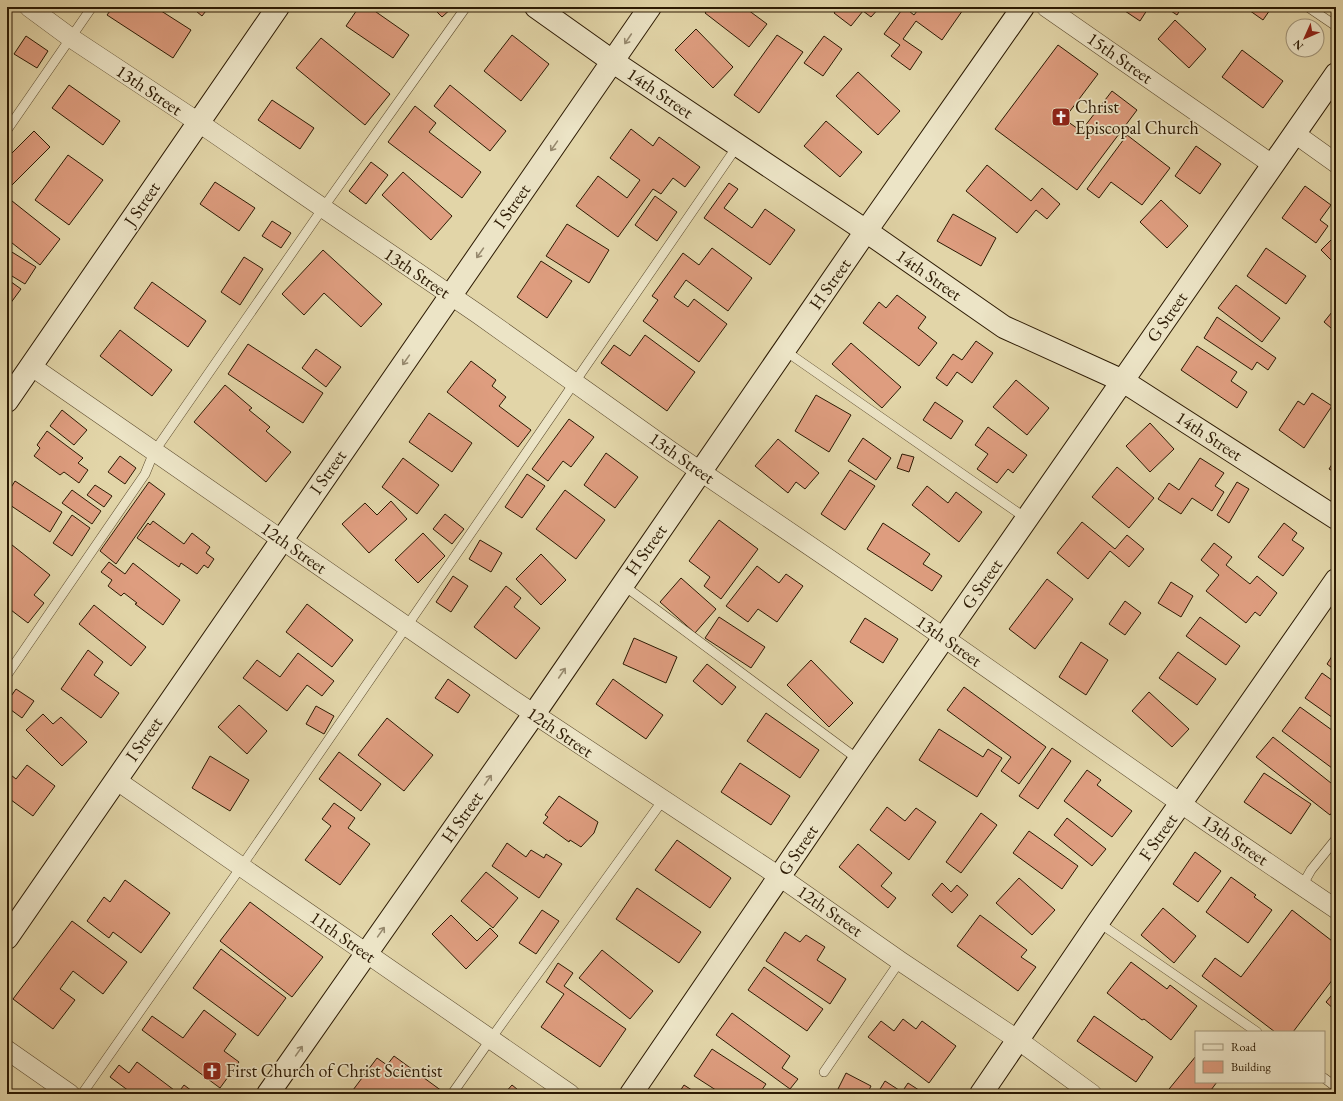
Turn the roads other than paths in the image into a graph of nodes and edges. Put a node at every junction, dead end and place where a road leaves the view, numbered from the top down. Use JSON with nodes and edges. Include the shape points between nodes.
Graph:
{"nodes":[{"id":1,"x":29,"y":7,"type":"edge"},
{"id":2,"x":92,"y":7,"type":"edge"},
{"id":3,"x":278,"y":7,"type":"edge"},
{"id":4,"x":466,"y":7,"type":"edge"},
{"id":5,"x":536,"y":7,"type":"edge"},
{"id":6,"x":650,"y":7,"type":"edge"},
{"id":7,"x":1023,"y":7,"type":"edge"},
{"id":8,"x":1046,"y":7,"type":"edge"},
{"id":9,"x":1308,"y":7,"type":"edge"},
{"id":10,"x":1336,"y":26,"type":"edge"},
{"id":11,"x":71,"y":38,"type":"junction"},
{"id":12,"x":612,"y":61,"type":"junction"},
{"id":13,"x":1336,"y":74,"type":"edge"},
{"id":14,"x":198,"y":122,"type":"junction"},
{"id":15,"x":7,"y":130,"type":"edge"},
{"id":16,"x":1294,"y":133,"type":"junction"},
{"id":17,"x":738,"y":145,"type":"junction"},
{"id":18,"x":1336,"y":163,"type":"edge"},
{"id":19,"x":1273,"y":165,"type":"junction"},
{"id":20,"x":323,"y":208,"type":"junction"},
{"id":21,"x":866,"y":231,"type":"junction"},
{"id":22,"x":450,"y":296,"type":"junction"},
{"id":23,"x":784,"y":350,"type":"junction"},
{"id":24,"x":31,"y":366,"type":"junction"},
{"id":25,"x":1123,"y":381,"type":"junction"},
{"id":26,"x":575,"y":383,"type":"junction"},
{"id":27,"x":7,"y":401,"type":"edge"},
{"id":28,"x":154,"y":452,"type":"junction"},
{"id":29,"x":700,"y":472,"type":"junction"},
{"id":30,"x":1336,"y":518,"type":"edge"},
{"id":31,"x":1028,"y":519,"type":"junction"},
{"id":32,"x":282,"y":540,"type":"junction"},
{"id":33,"x":1336,"y":580,"type":"edge"},
{"id":34,"x":622,"y":584,"type":"junction"},
{"id":35,"x":407,"y":627,"type":"junction"},
{"id":36,"x":944,"y":638,"type":"junction"},
{"id":37,"x":7,"y":674,"type":"edge"},
{"id":38,"x":534,"y":714,"type":"junction"},
{"id":39,"x":859,"y":760,"type":"junction"},
{"id":40,"x":116,"y":780,"type":"junction"},
{"id":41,"x":663,"y":800,"type":"junction"},
{"id":42,"x":1182,"y":803,"type":"junction"},
{"id":43,"x":1336,"y":839,"type":"edge"},
{"id":44,"x":241,"y":867,"type":"junction"},
{"id":45,"x":780,"y":877,"type":"junction"},
{"id":46,"x":1302,"y":886,"type":"junction"},
{"id":47,"x":1336,"y":909,"type":"edge"},
{"id":48,"x":1098,"y":922,"type":"junction"},
{"id":49,"x":7,"y":938,"type":"edge"},
{"id":50,"x":367,"y":953,"type":"junction"},
{"id":51,"x":900,"y":961,"type":"junction"},
{"id":52,"x":1256,"y":1031,"type":"edge"},
{"id":53,"x":490,"y":1040,"type":"junction"},
{"id":54,"x":1018,"y":1040,"type":"junction"},
{"id":55,"x":7,"y":1050,"type":"edge"},
{"id":56,"x":824,"y":1072,"type":"dead end"},
{"id":57,"x":1325,"y":1079,"type":"edge"},
{"id":58,"x":1336,"y":1087,"type":"edge"},
{"id":59,"x":70,"y":1094,"type":"edge"},
{"id":60,"x":82,"y":1094,"type":"edge"},
{"id":61,"x":268,"y":1094,"type":"edge"},
{"id":62,"x":452,"y":1094,"type":"edge"},
{"id":63,"x":570,"y":1094,"type":"edge"},
{"id":64,"x":631,"y":1094,"type":"edge"},
{"id":65,"x":981,"y":1094,"type":"edge"},
{"id":66,"x":1092,"y":1094,"type":"edge"}],
"edges":[{"from":1,"to":11,"type":"street","name":"13th Street"},
{"from":2,"to":11,"type":"lane"},
{"from":3,"to":14,"type":"street","name":"J Street"},
{"from":4,"to":20,"type":"lane"},
{"from":5,"to":12,"type":"street","name":"14th Street"},
{"from":6,"to":12,"type":"street","name":"I Street","one_way":true},
{"from":7,"to":21,"type":"street","name":"H Street"},
{"from":8,"to":19,"type":"street","name":"15th Street"},
{"from":9,"to":10,"type":"lane"},
{"from":11,"to":14,"type":"street","name":"13th Street"},
{"from":11,"to":15,"type":"lane"},
{"from":12,"to":17,"type":"street","name":"14th Street"},
{"from":12,"to":22,"type":"street","name":"I Street","one_way":true},
{"from":13,"to":16,"type":"street","name":"G Street"},
{"from":14,"to":20,"type":"street","name":"13th Street"},
{"from":14,"to":24,"type":"street","name":"J Street"},
{"from":16,"to":18,"type":"street"},
{"from":16,"to":19,"type":"street","name":"G Street"},
{"from":17,"to":21,"type":"street","name":"14th Street"},
{"from":17,"to":26,"type":"lane"},
{"from":19,"to":25,"type":"street","name":"G Street"},
{"from":20,"to":22,"type":"street","name":"13th Street"},
{"from":20,"to":28,"type":"lane"},
{"from":21,"to":23,"type":"street","name":"H Street"},
{"from":21,"to":25,"type":"street","name":"14th Street","via":[[1004,327]]},
{"from":22,"to":26,"type":"street","name":"13th Street"},
{"from":22,"to":32,"type":"street","name":"I Street","one_way":true},
{"from":23,"to":29,"type":"street","name":"H Street"},
{"from":23,"to":31,"type":"lane"},
{"from":24,"to":27,"type":"street","name":"J Street"},
{"from":24,"to":28,"type":"street","name":"12th Street"},
{"from":25,"to":30,"type":"street","name":"14th Street"},
{"from":25,"to":31,"type":"street","name":"G Street"},
{"from":26,"to":29,"type":"street","name":"13th Street"},
{"from":26,"to":35,"type":"lane"},
{"from":28,"to":32,"type":"street","name":"12th Street"},
{"from":28,"to":37,"type":"lane","via":[[145,474]]},
{"from":29,"to":34,"type":"street","name":"H Street"},
{"from":29,"to":36,"type":"street","name":"13th Street"},
{"from":31,"to":36,"type":"street","name":"G Street"},
{"from":32,"to":35,"type":"street","name":"12th Street"},
{"from":32,"to":40,"type":"street","name":"I Street"},
{"from":33,"to":42,"type":"street","name":"F Street"},
{"from":38,"to":34,"type":"street","name":"H Street","one_way":true},
{"from":34,"to":39,"type":"lane"},
{"from":35,"to":38,"type":"street","name":"12th Street"},
{"from":35,"to":44,"type":"lane"},
{"from":36,"to":39,"type":"street","name":"G Street"},
{"from":36,"to":42,"type":"street","name":"13th Street"},
{"from":38,"to":41,"type":"street","name":"12th Street"},
{"from":50,"to":38,"type":"street","name":"H Street","one_way":true},
{"from":39,"to":45,"type":"street","name":"G Street"},
{"from":40,"to":44,"type":"street","name":"11th Street"},
{"from":40,"to":49,"type":"street","name":"I Street"},
{"from":41,"to":45,"type":"street","name":"12th Street"},
{"from":41,"to":53,"type":"lane"},
{"from":42,"to":46,"type":"street","name":"13th Street"},
{"from":42,"to":48,"type":"street","name":"F Street"},
{"from":43,"to":46,"type":"lane","via":[[1311,870]]},
{"from":44,"to":50,"type":"street","name":"11th Street"},
{"from":44,"to":60,"type":"lane"},
{"from":45,"to":51,"type":"street","name":"12th Street"},
{"from":45,"to":64,"type":"street","name":"G Street"},
{"from":46,"to":47,"type":"street","name":"13th Street"},
{"from":48,"to":52,"type":"lane"},
{"from":48,"to":54,"type":"street","name":"F Street"},
{"from":50,"to":53,"type":"street","name":"11th Street"},
{"from":61,"to":50,"type":"street","name":"H Street","one_way":true},
{"from":51,"to":54,"type":"street","name":"12th Street"},
{"from":51,"to":56,"type":"lane"},
{"from":53,"to":62,"type":"lane"},
{"from":53,"to":63,"type":"street","name":"11th Street"},
{"from":54,"to":65,"type":"street","name":"F Street"},
{"from":54,"to":66,"type":"street","name":"12th Street"},
{"from":55,"to":59,"type":"street"},
{"from":57,"to":58,"type":"lane"}]}
